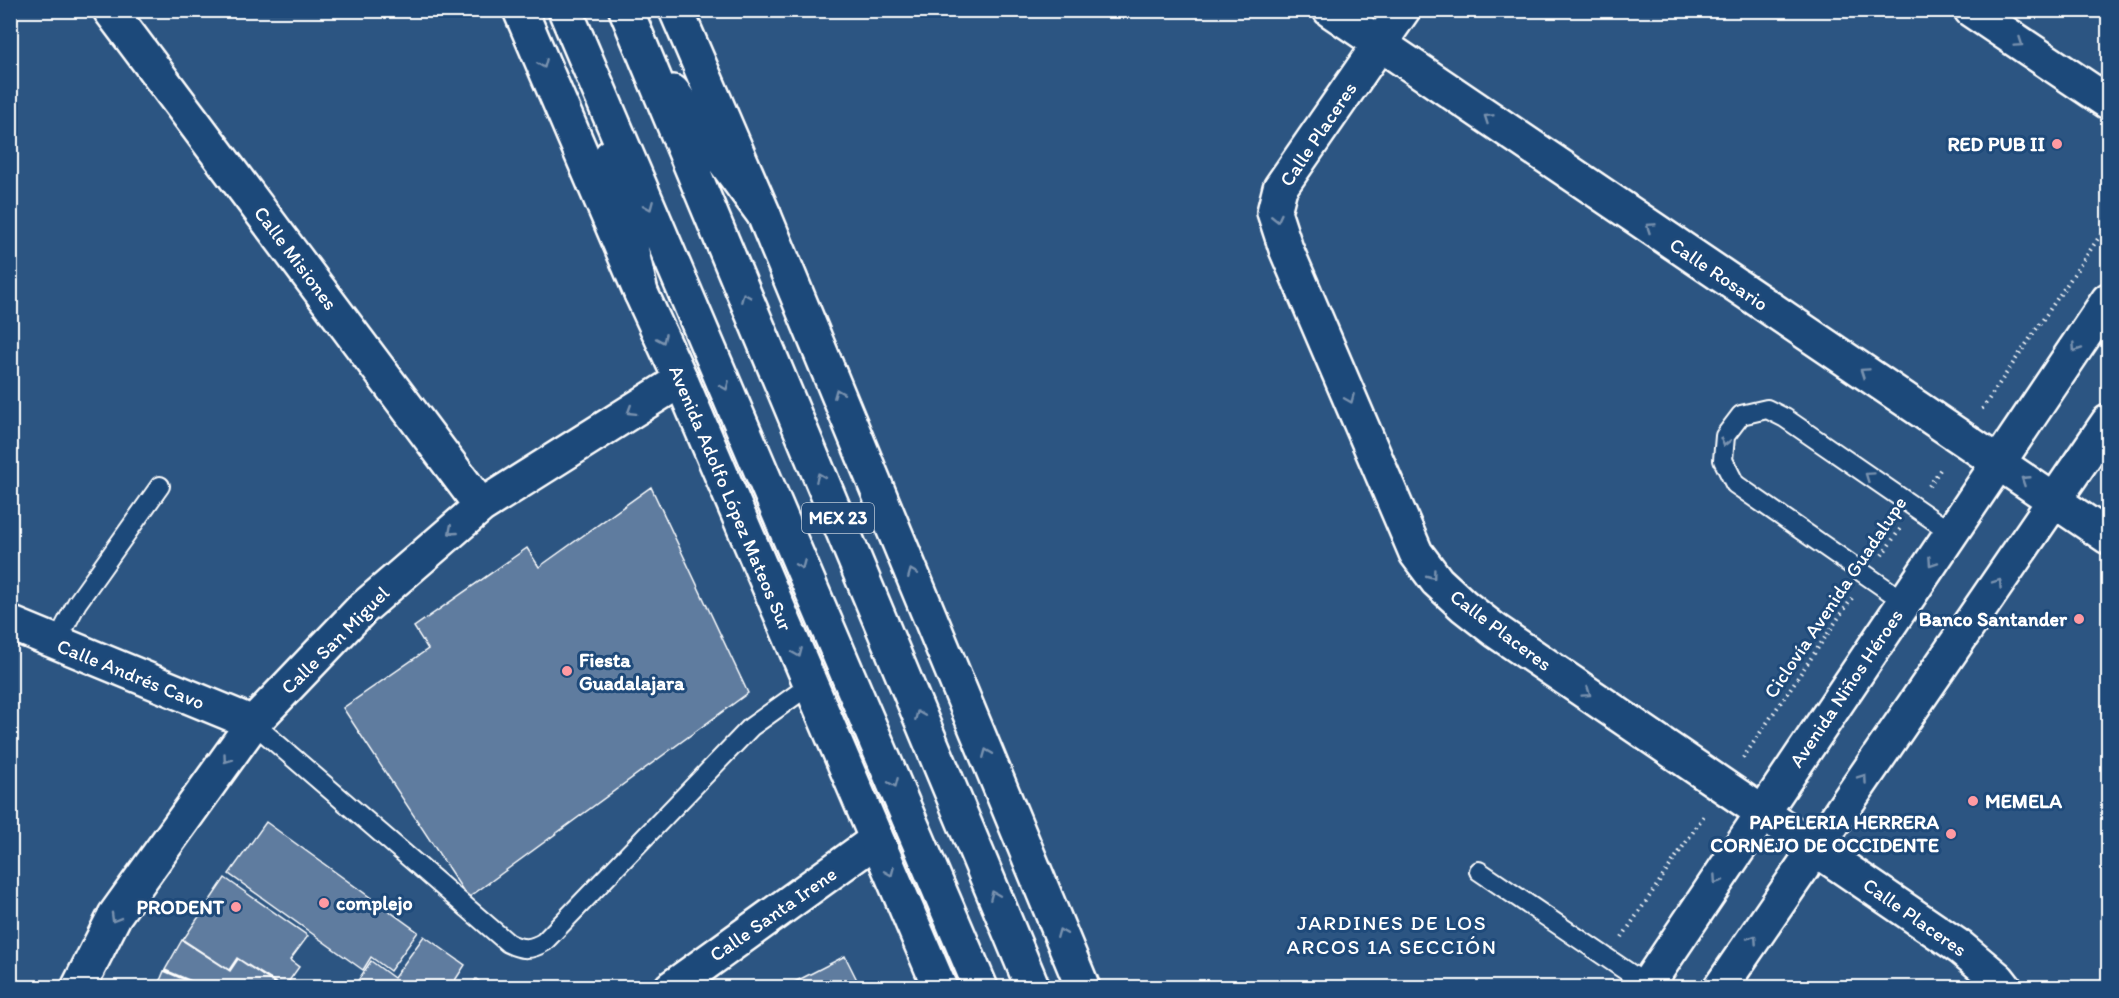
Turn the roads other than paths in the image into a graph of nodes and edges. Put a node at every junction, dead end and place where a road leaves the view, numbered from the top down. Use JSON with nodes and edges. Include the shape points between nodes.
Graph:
{"nodes":[{"id":1,"x":110,"y":10,"type":"edge"},
{"id":2,"x":520,"y":10,"type":"edge"},
{"id":3,"x":565,"y":10,"type":"edge"},
{"id":4,"x":626,"y":10,"type":"edge"},
{"id":5,"x":676,"y":10,"type":"edge"},
{"id":6,"x":1330,"y":10,"type":"edge"},
{"id":7,"x":1403,"y":10,"type":"edge"},
{"id":8,"x":1971,"y":10,"type":"edge"},
{"id":9,"x":1380,"y":44,"type":"junction"},
{"id":10,"x":642,"y":49,"type":"junction"},
{"id":11,"x":593,"y":75,"type":"junction"},
{"id":12,"x":2109,"y":102,"type":"edge"},
{"id":13,"x":764,"y":214,"type":"junction"},
{"id":14,"x":641,"y":293,"type":"junction"},
{"id":15,"x":2109,"y":300,"type":"edge"},
{"id":16,"x":681,"y":380,"type":"junction"},
{"id":17,"x":2108,"y":426,"type":"edge"},
{"id":18,"x":1998,"y":463,"type":"junction"},
{"id":19,"x":160,"y":486,"type":"dead end"},
{"id":20,"x":2056,"y":500,"type":"junction"},
{"id":21,"x":481,"y":506,"type":"junction"},
{"id":22,"x":1952,"y":533,"type":"junction"},
{"id":23,"x":2109,"y":537,"type":"edge"},
{"id":24,"x":1905,"y":602,"type":"junction"},
{"id":25,"x":10,"y":624,"type":"edge"},
{"id":26,"x":56,"y":643,"type":"junction"},
{"id":27,"x":811,"y":684,"type":"junction"},
{"id":28,"x":253,"y":723,"type":"junction"},
{"id":29,"x":1763,"y":812,"type":"junction"},
{"id":30,"x":876,"y":840,"type":"junction"},
{"id":31,"x":1815,"y":848,"type":"junction"},
{"id":32,"x":1479,"y":871,"type":"dead end"},
{"id":33,"x":1646,"y":986,"type":"edge"},
{"id":34,"x":78,"y":987,"type":"edge"},
{"id":35,"x":670,"y":987,"type":"edge"},
{"id":36,"x":940,"y":987,"type":"edge"},
{"id":37,"x":981,"y":987,"type":"edge"},
{"id":38,"x":1033,"y":987,"type":"edge"},
{"id":39,"x":1083,"y":987,"type":"edge"},
{"id":40,"x":1720,"y":987,"type":"edge"},
{"id":41,"x":2005,"y":987,"type":"edge"}],
"edges":[{"from":1,"to":21,"type":"main road","name":"Calle Misiones"},
{"from":2,"to":14,"type":"main road","name":"Avenida Adolfo López Mateos Sur","one_way":true},
{"from":3,"to":11,"type":"main road","name":"Avenida Adolfo López Mateos Sur","number":"MEX 23"},
{"from":4,"to":10,"type":"main road","number":"MEX 23"},
{"from":5,"to":13,"type":"main road"},
{"from":6,"to":9,"type":"main road","name":"Calle Rosario"},
{"from":7,"to":9,"type":"main road","name":"Calle Placeres"},
{"from":8,"to":12,"type":"main road","one_way":true},
{"from":18,"to":9,"type":"main road","name":"Calle Rosario","one_way":true},
{"from":9,"to":29,"type":"main road","name":"Calle Placeres","one_way":true,"via":[[1280,188],[1274,212],[1286,249],[1416,552],[1437,581],[1496,631]]},
{"from":10,"to":13,"type":"main road"},
{"from":38,"to":10,"type":"main road","number":"MEX 23","one_way":true},
{"from":11,"to":14,"type":"main road"},
{"from":11,"to":37,"type":"main road","name":"Avenida Adolfo López Mateos Sur","number":"MEX 23","one_way":true},
{"from":39,"to":13,"type":"main road","one_way":true},
{"from":14,"to":16,"type":"main road","name":"Avenida Adolfo López Mateos Sur","one_way":true},
{"from":15,"to":18,"type":"main road","name":"Avenida Niños Héroes","one_way":true},
{"from":16,"to":21,"type":"main road","name":"Calle San Miguel","one_way":true},
{"from":16,"to":27,"type":"main road","name":"Avenida Adolfo López Mateos Sur","one_way":true},
{"from":17,"to":20,"type":"main road"},
{"from":20,"to":18,"type":"main road","name":"Calle Rosario","one_way":true},
{"from":18,"to":22,"type":"main road","name":"Avenida Niños Héroes"},
{"from":19,"to":26,"type":"lane","via":[[77,603]]},
{"from":20,"to":23,"type":"main road","name":"Calle Rosario"},
{"from":31,"to":20,"type":"main road","one_way":true},
{"from":21,"to":28,"type":"main road","name":"Calle San Miguel","one_way":true,"via":[[361,610]]},
{"from":22,"to":24,"type":"main road","name":"Avenida Niños Héroes","one_way":true},
{"from":22,"to":24,"type":"lane","one_way":true,"via":[[1767,409],[1741,415],[1725,436],[1722,460],[1735,484]]},
{"from":24,"to":29,"type":"main road","name":"Avenida Niños Héroes"},
{"from":25,"to":26,"type":"main road","name":"Calle Andrés Cavo"},
{"from":26,"to":28,"type":"main road","name":"Calle Andrés Cavo"},
{"from":27,"to":28,"type":"lane","via":[[751,727],[533,949],[520,949],[508,943]]},
{"from":27,"to":30,"type":"main road","name":"Avenida Adolfo López Mateos Sur"},
{"from":28,"to":34,"type":"main road","name":"Calle San Miguel","one_way":true,"via":[[115,915]]},
{"from":29,"to":31,"type":"main road","name":"Calle Placeres"},
{"from":29,"to":33,"type":"main road","name":"Avenida Niños Héroes","one_way":true},
{"from":30,"to":35,"type":"main road","name":"Calle Santa Irene"},
{"from":30,"to":36,"type":"main road","name":"Avenida Adolfo López Mateos Sur","one_way":true},
{"from":40,"to":31,"type":"main road","one_way":true},
{"from":31,"to":41,"type":"main road","name":"Calle Placeres","via":[[1961,948]]},
{"from":32,"to":33,"type":"lane"}]}
